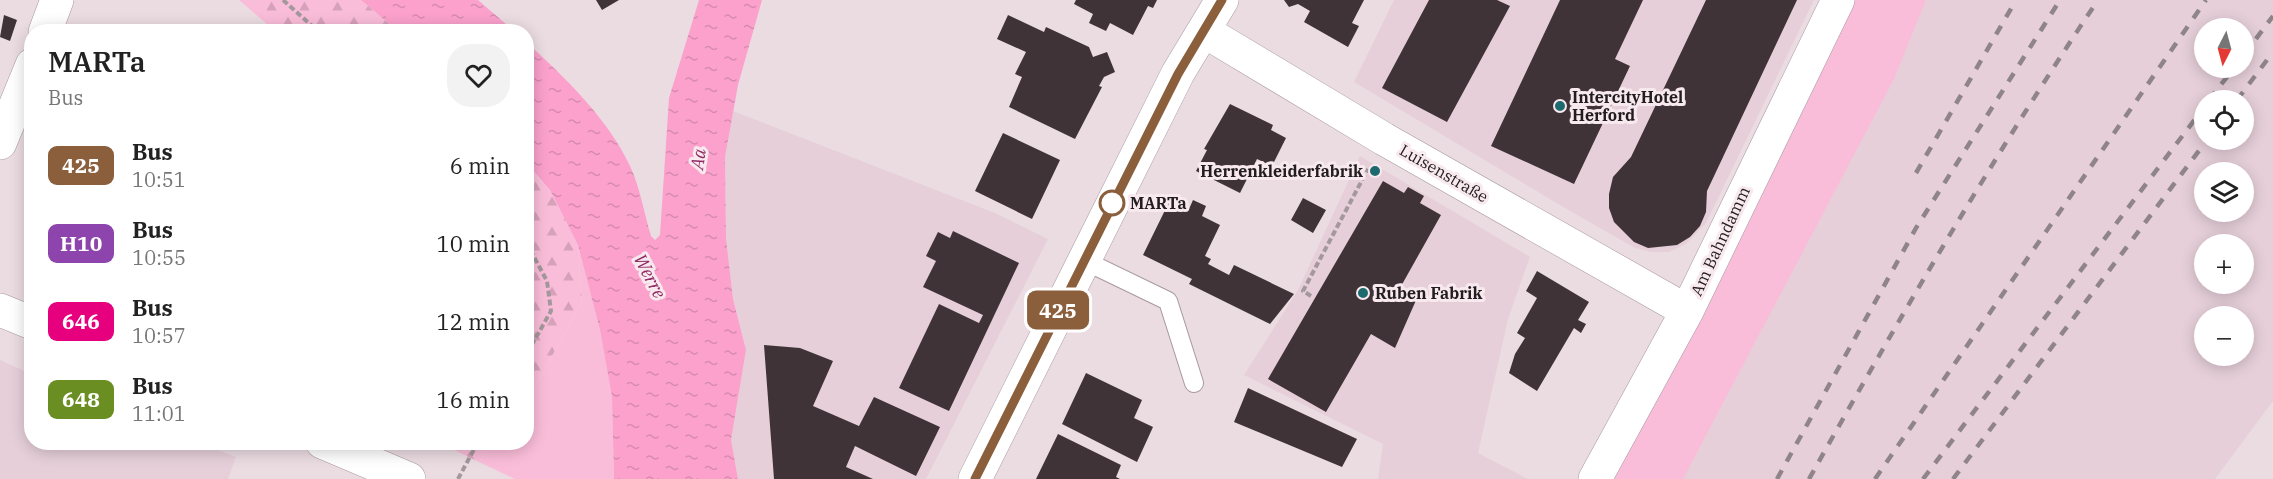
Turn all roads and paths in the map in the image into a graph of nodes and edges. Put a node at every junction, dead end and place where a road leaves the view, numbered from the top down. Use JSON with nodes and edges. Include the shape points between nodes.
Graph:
{"nodes":[{"id":1,"x":57,"y":0,"type":"edge"},
{"id":2,"x":283,"y":0,"type":"edge"},
{"id":3,"x":1222,"y":0,"type":"edge"},
{"id":4,"x":1838,"y":0,"type":"edge"},
{"id":5,"x":48,"y":24,"type":"edge"},
{"id":6,"x":310,"y":24,"type":"edge"},
{"id":7,"x":1204,"y":32,"type":"junction"},
{"id":8,"x":24,"y":85,"type":"edge"},
{"id":9,"x":1384,"y":139,"type":"junction"},
{"id":10,"x":0,"y":144,"type":"edge"},
{"id":11,"x":534,"y":257,"type":"edge"},
{"id":12,"x":1083,"y":260,"type":"junction"},
{"id":13,"x":1311,"y":296,"type":"dead end"},
{"id":14,"x":0,"y":310,"type":"edge"},
{"id":15,"x":1687,"y":310,"type":"junction"},
{"id":16,"x":24,"y":320,"type":"edge"},
{"id":17,"x":534,"y":341,"type":"edge"},
{"id":18,"x":1194,"y":383,"type":"dead end"},
{"id":19,"x":341,"y":450,"type":"edge"},
{"id":20,"x":474,"y":450,"type":"edge"},
{"id":21,"x":409,"y":479,"type":"edge"},
{"id":22,"x":458,"y":479,"type":"edge"},
{"id":23,"x":975,"y":479,"type":"edge"},
{"id":24,"x":1595,"y":479,"type":"edge"}],
"edges":[{"from":1,"to":5,"type":"street"},
{"from":2,"to":6,"type":"path"},
{"from":3,"to":7,"type":"street"},
{"from":4,"to":15,"type":"street","name":"Am Bahndamm"},
{"from":7,"to":9,"type":"street","name":"Luisenstraße"},
{"from":7,"to":12,"type":"street","via":[[1178,74]]},
{"from":8,"to":10,"type":"street"},
{"from":9,"to":13,"type":"path","via":[[1303,291]]},
{"from":9,"to":15,"type":"street","name":"Luisenstraße"},
{"from":11,"to":17,"type":"path","via":[[547,281],[551,311]]},
{"from":12,"to":18,"type":"lane","via":[[1168,301]]},
{"from":12,"to":23,"type":"street"},
{"from":14,"to":16,"type":"street"},
{"from":15,"to":24,"type":"street","name":"Am Bahndamm"},
{"from":19,"to":21,"type":"street"},
{"from":20,"to":22,"type":"path"}]}
